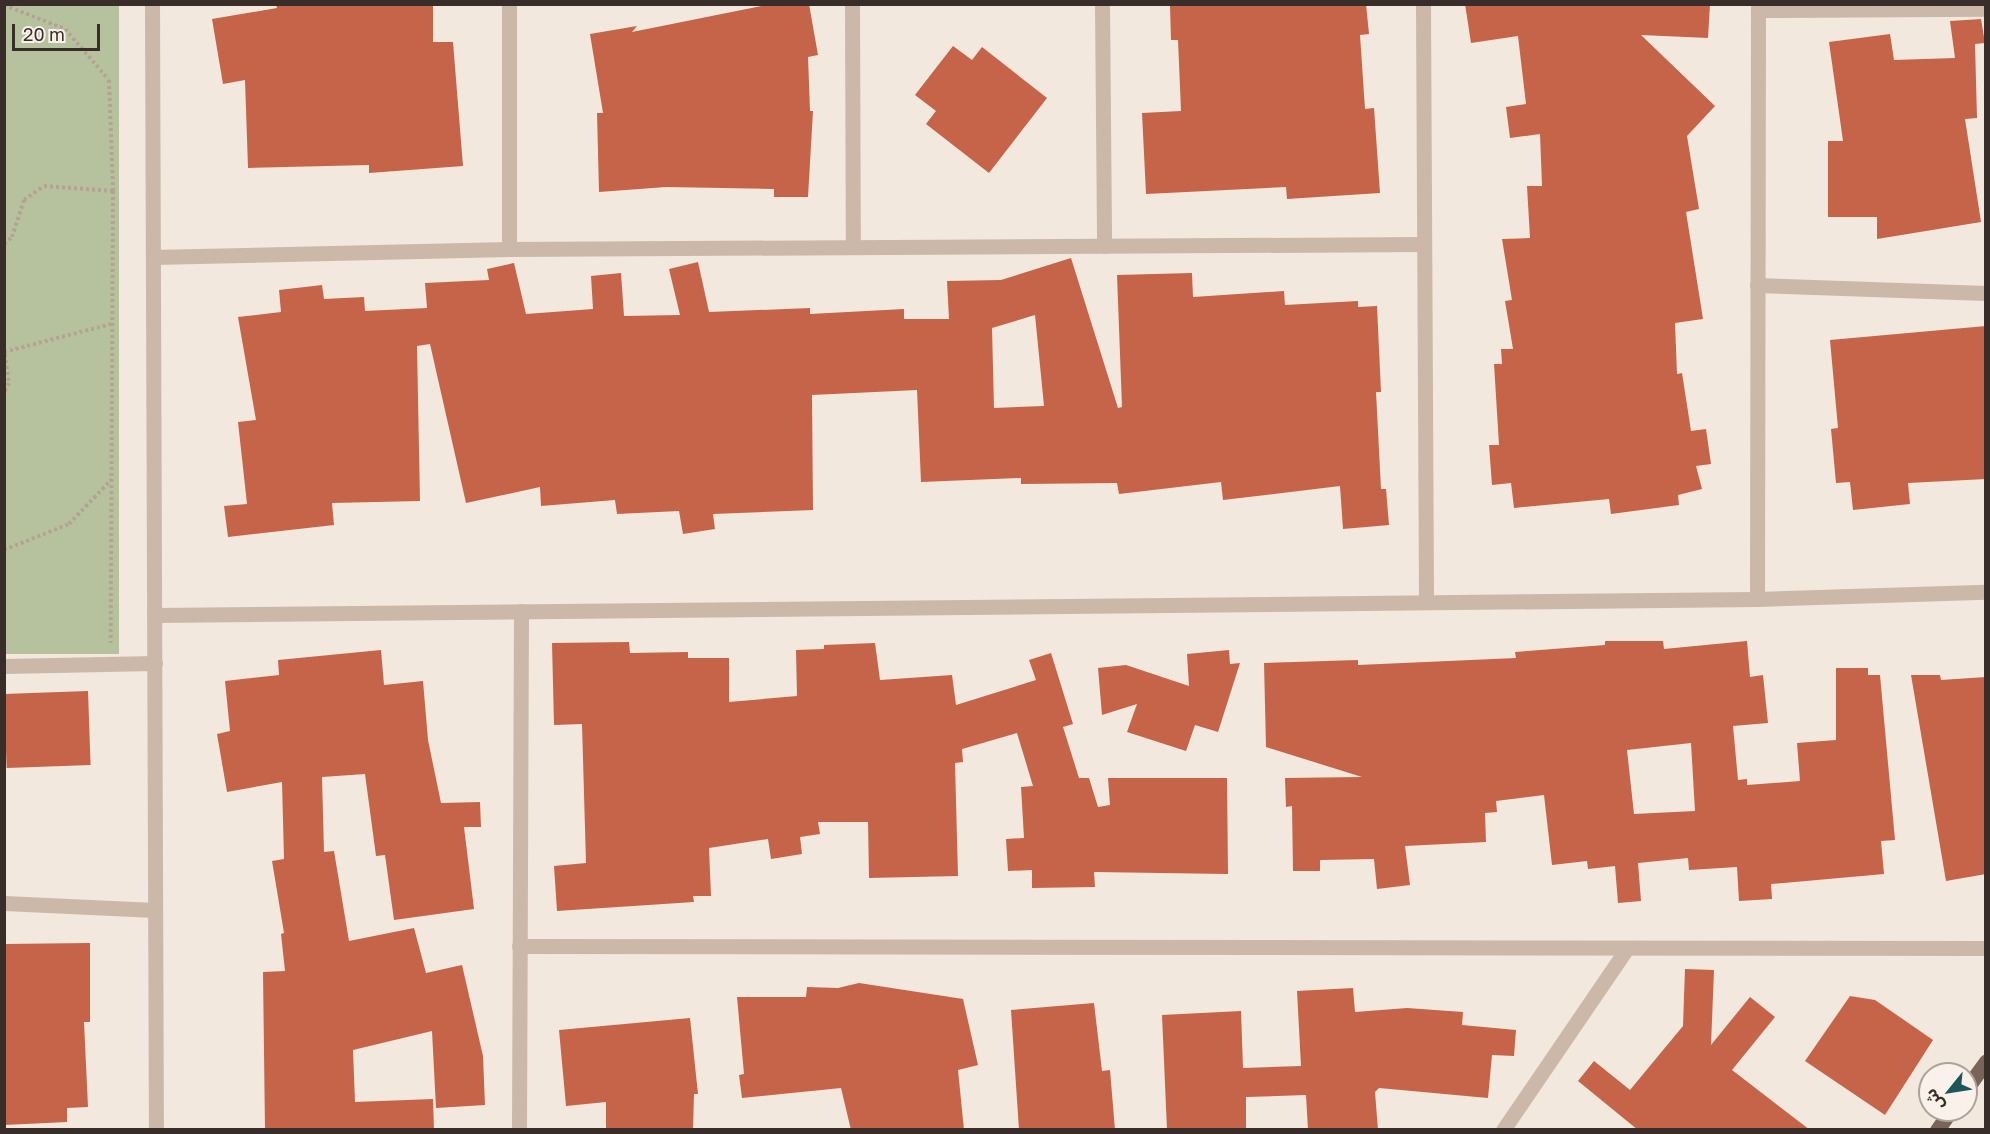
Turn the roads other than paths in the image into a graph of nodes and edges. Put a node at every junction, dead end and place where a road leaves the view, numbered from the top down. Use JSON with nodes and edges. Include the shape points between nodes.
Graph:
{"nodes":[{"id":1,"x":152,"y":4,"type":"edge"},
{"id":2,"x":509,"y":4,"type":"edge"},
{"id":3,"x":852,"y":4,"type":"edge"},
{"id":4,"x":1102,"y":4,"type":"edge"},
{"id":5,"x":1423,"y":4,"type":"edge"},
{"id":6,"x":1758,"y":7,"type":"edge"},
{"id":7,"x":1986,"y":9,"type":"edge"},
{"id":8,"x":1424,"y":244,"type":"junction"},
{"id":9,"x":1104,"y":246,"type":"junction"},
{"id":10,"x":854,"y":247,"type":"junction"},
{"id":11,"x":509,"y":249,"type":"junction"},
{"id":12,"x":153,"y":256,"type":"junction"},
{"id":13,"x":1757,"y":285,"type":"junction"},
{"id":14,"x":1986,"y":293,"type":"edge"},
{"id":15,"x":1986,"y":592,"type":"edge"},
{"id":16,"x":1757,"y":599,"type":"junction"},
{"id":17,"x":1426,"y":602,"type":"junction"},
{"id":18,"x":521,"y":611,"type":"junction"},
{"id":19,"x":154,"y":615,"type":"junction"},
{"id":20,"x":155,"y":663,"type":"junction"},
{"id":21,"x":4,"y":666,"type":"edge"},
{"id":22,"x":4,"y":903,"type":"edge"},
{"id":23,"x":156,"y":910,"type":"junction"},
{"id":24,"x":519,"y":946,"type":"junction"},
{"id":25,"x":1627,"y":948,"type":"junction"},
{"id":26,"x":1986,"y":948,"type":"edge"},
{"id":27,"x":156,"y":1130,"type":"edge"},
{"id":28,"x":519,"y":1130,"type":"edge"},
{"id":29,"x":1503,"y":1130,"type":"edge"}],
"edges":[{"from":1,"to":12,"type":"street"},
{"from":2,"to":11,"type":"street"},
{"from":3,"to":10,"type":"street"},
{"from":4,"to":9,"type":"street"},
{"from":5,"to":8,"type":"street"},
{"from":6,"to":7,"type":"street"},
{"from":6,"to":13,"type":"street"},
{"from":8,"to":9,"type":"street"},
{"from":8,"to":17,"type":"street"},
{"from":9,"to":10,"type":"street"},
{"from":10,"to":11,"type":"street"},
{"from":11,"to":12,"type":"street"},
{"from":12,"to":19,"type":"street"},
{"from":13,"to":14,"type":"street"},
{"from":13,"to":16,"type":"street"},
{"from":15,"to":16,"type":"street"},
{"from":16,"to":17,"type":"street"},
{"from":17,"to":18,"type":"street"},
{"from":18,"to":19,"type":"street"},
{"from":18,"to":24,"type":"street"},
{"from":19,"to":20,"type":"street"},
{"from":20,"to":21,"type":"street"},
{"from":20,"to":23,"type":"street"},
{"from":22,"to":23,"type":"street"},
{"from":23,"to":27,"type":"street"},
{"from":24,"to":25,"type":"street"},
{"from":24,"to":28,"type":"street"},
{"from":25,"to":26,"type":"street"},
{"from":25,"to":29,"type":"street"}]}
